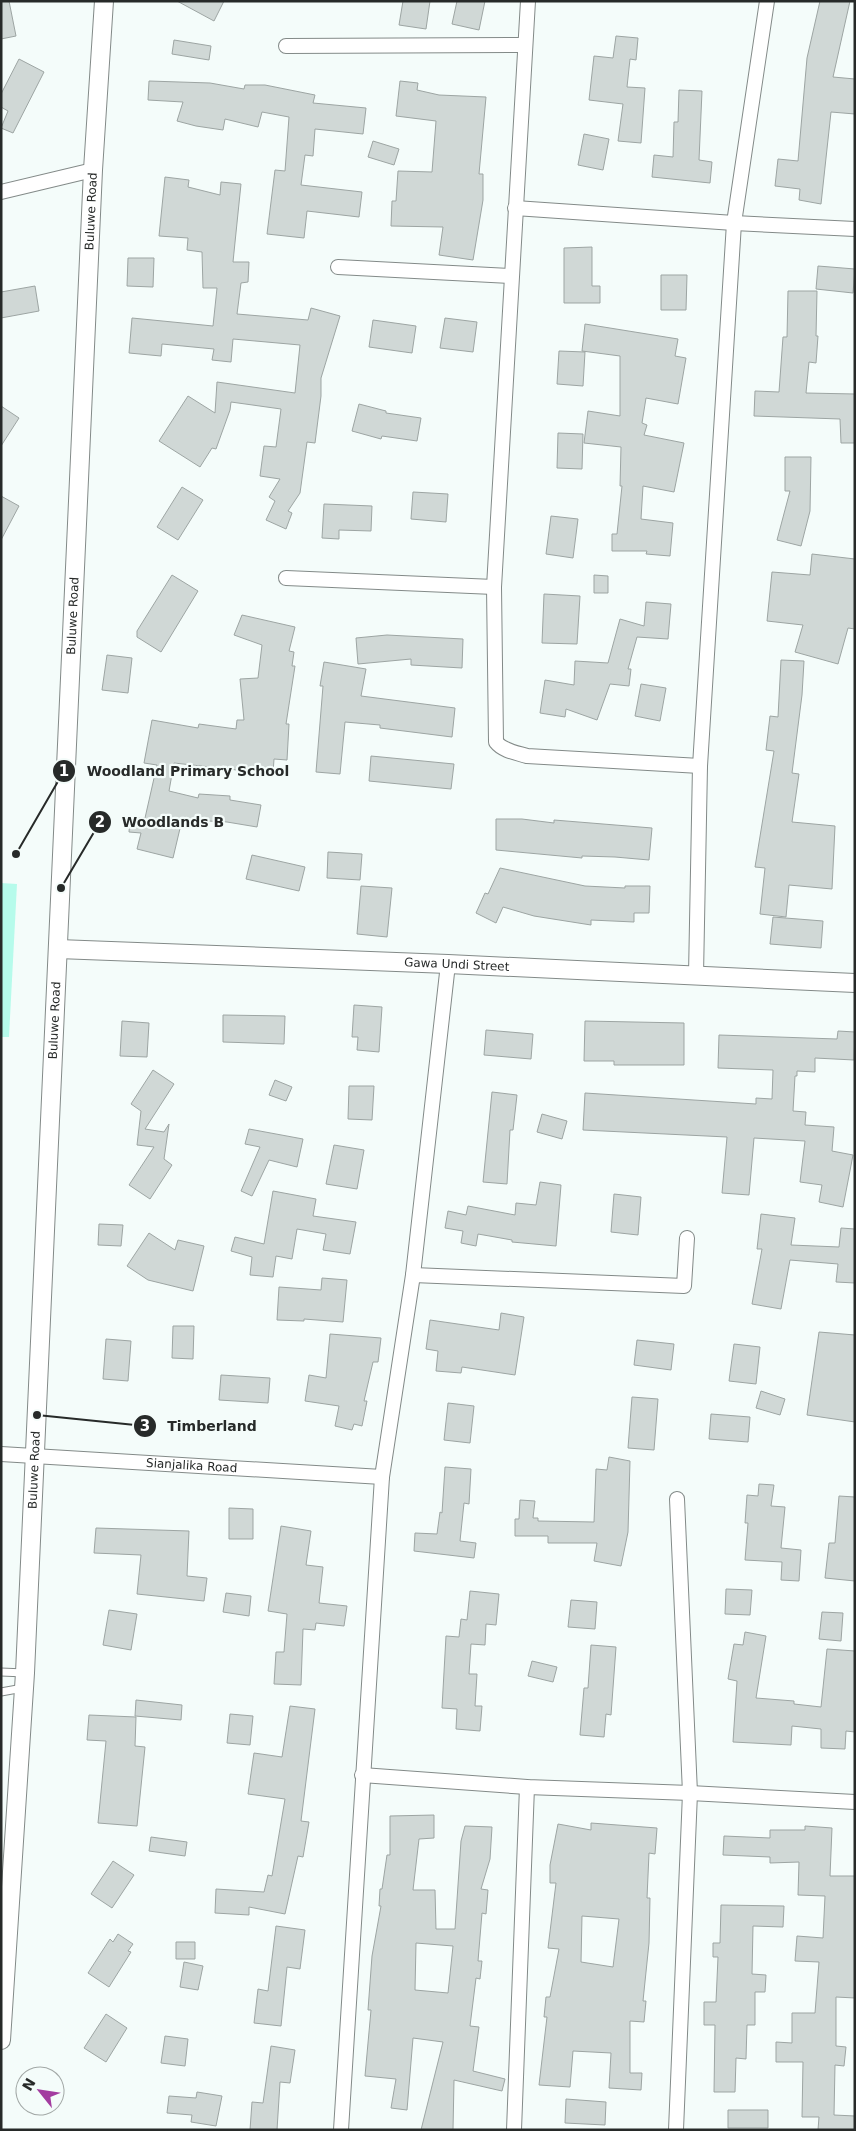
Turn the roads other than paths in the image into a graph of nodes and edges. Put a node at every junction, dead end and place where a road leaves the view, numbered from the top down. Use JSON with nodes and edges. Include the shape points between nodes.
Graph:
{"nodes":[{"id":1,"x":104,"y":1,"type":"edge"},
{"id":2,"x":528,"y":1,"type":"edge"},
{"id":3,"x":767,"y":1,"type":"edge"},
{"id":4,"x":525,"y":45,"type":"junction"},
{"id":5,"x":286,"y":46,"type":"dead end"},
{"id":6,"x":93,"y":170,"type":"junction"},
{"id":7,"x":1,"y":192,"type":"edge"},
{"id":8,"x":515,"y":208,"type":"junction"},
{"id":9,"x":734,"y":223,"type":"junction"},
{"id":10,"x":855,"y":228,"type":"edge"},
{"id":11,"x":338,"y":267,"type":"dead end"},
{"id":12,"x":511,"y":276,"type":"junction"},
{"id":13,"x":286,"y":578,"type":"dead end"},
{"id":14,"x":494,"y":587,"type":"junction"},
{"id":15,"x":700,"y":766,"type":"junction"},
{"id":16,"x":58,"y":949,"type":"junction"},
{"id":17,"x":448,"y":964,"type":"junction"},
{"id":18,"x":696,"y":975,"type":"junction"},
{"id":19,"x":855,"y":983,"type":"edge"},
{"id":20,"x":687,"y":1238,"type":"dead end"},
{"id":21,"x":413,"y":1275,"type":"junction"},
{"id":22,"x":1,"y":1454,"type":"edge"},
{"id":23,"x":35,"y":1456,"type":"junction"},
{"id":24,"x":382,"y":1477,"type":"junction"},
{"id":25,"x":677,"y":1499,"type":"dead end"},
{"id":26,"x":1,"y":1672,"type":"edge"},
{"id":27,"x":24,"y":1680,"type":"junction"},
{"id":28,"x":1,"y":1692,"type":"edge"},
{"id":29,"x":362,"y":1775,"type":"junction"},
{"id":30,"x":526,"y":1787,"type":"junction"},
{"id":31,"x":690,"y":1793,"type":"junction"},
{"id":32,"x":855,"y":1802,"type":"edge"},
{"id":33,"x":2,"y":2031,"type":"edge"},
{"id":34,"x":341,"y":2130,"type":"edge"},
{"id":35,"x":514,"y":2130,"type":"edge"},
{"id":36,"x":676,"y":2130,"type":"edge"}],
"edges":[{"from":1,"to":6,"type":"street","name":"Buluwe Road"},
{"from":2,"to":4,"type":"street"},
{"from":3,"to":9,"type":"street"},
{"from":4,"to":5,"type":"street"},
{"from":4,"to":8,"type":"street"},
{"from":6,"to":7,"type":"street"},
{"from":6,"to":16,"type":"street","name":"Buluwe Road"},
{"from":8,"to":9,"type":"street"},
{"from":8,"to":12,"type":"street"},
{"from":9,"to":10,"type":"street"},
{"from":9,"to":15,"type":"street"},
{"from":11,"to":12,"type":"street"},
{"from":12,"to":14,"type":"street"},
{"from":13,"to":14,"type":"street"},
{"from":14,"to":15,"type":"street","via":[[496,739],[499,745],[527,756]]},
{"from":15,"to":18,"type":"street"},
{"from":16,"to":17,"type":"street","name":"Gawa Undi Street"},
{"from":16,"to":23,"type":"street","name":"Buluwe Road"},
{"from":17,"to":18,"type":"street","name":"Gawa Undi Street"},
{"from":17,"to":21,"type":"street"},
{"from":18,"to":19,"type":"street","name":"Gawa Undi Street"},
{"from":20,"to":21,"type":"street","via":[[684,1286]]},
{"from":21,"to":24,"type":"street"},
{"from":22,"to":23,"type":"street","name":"Sianjalika Road"},
{"from":23,"to":24,"type":"street","name":"Sianjalika Road"},
{"from":23,"to":27,"type":"street","name":"Buluwe Road"},
{"from":24,"to":29,"type":"street"},
{"from":25,"to":31,"type":"street"},
{"from":26,"to":27,"type":"lane"},
{"from":27,"to":28,"type":"lane"},
{"from":27,"to":33,"type":"street","name":"Buluwe Road"},
{"from":29,"to":30,"type":"street"},
{"from":29,"to":34,"type":"street"},
{"from":30,"to":31,"type":"street"},
{"from":30,"to":35,"type":"street"},
{"from":31,"to":32,"type":"street"},
{"from":31,"to":36,"type":"street"}]}
